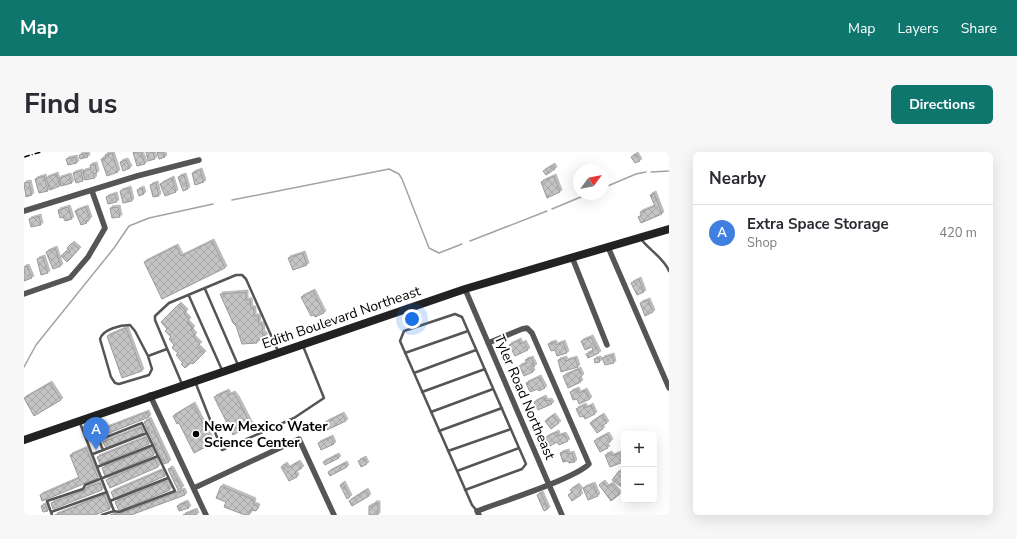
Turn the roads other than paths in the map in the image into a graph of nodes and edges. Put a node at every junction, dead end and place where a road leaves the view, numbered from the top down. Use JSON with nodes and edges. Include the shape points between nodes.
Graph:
{"nodes":[{"id":1,"x":199,"y":160,"type":"dead end"},
{"id":2,"x":92,"y":191,"type":"junction"},
{"id":3,"x":24,"y":211,"type":"edge"},
{"id":4,"x":669,"y":229,"type":"edge"},
{"id":5,"x":640,"y":238,"type":"junction"},
{"id":6,"x":608,"y":247,"type":"junction"},
{"id":7,"x":572,"y":257,"type":"junction"},
{"id":8,"x":669,"y":271,"type":"edge"},
{"id":9,"x":205,"y":289,"type":"junction"},
{"id":10,"x":465,"y":289,"type":"junction"},
{"id":11,"x":24,"y":294,"type":"edge"},
{"id":12,"x":189,"y":296,"type":"junction"},
{"id":13,"x":468,"y":331,"type":"junction"},
{"id":14,"x":488,"y":343,"type":"junction"},
{"id":15,"x":302,"y":344,"type":"junction"},
{"id":16,"x":608,"y":345,"type":"dead end"},
{"id":17,"x":167,"y":349,"type":"junction"},
{"id":18,"x":476,"y":350,"type":"junction"},
{"id":19,"x":279,"y":352,"type":"junction"},
{"id":20,"x":405,"y":353,"type":"junction"},
{"id":21,"x":148,"y":356,"type":"junction"},
{"id":22,"x":238,"y":366,"type":"junction"},
{"id":23,"x":484,"y":369,"type":"junction"},
{"id":24,"x":222,"y":371,"type":"junction"},
{"id":25,"x":414,"y":373,"type":"junction"},
{"id":26,"x":194,"y":380,"type":"junction"},
{"id":27,"x":182,"y":385,"type":"junction"},
{"id":28,"x":669,"y":388,"type":"edge"},
{"id":29,"x":493,"y":389,"type":"junction"},
{"id":30,"x":422,"y":392,"type":"junction"},
{"id":31,"x":150,"y":395,"type":"junction"},
{"id":32,"x":502,"y":408,"type":"junction"},
{"id":33,"x":431,"y":412,"type":"junction"},
{"id":34,"x":80,"y":420,"type":"junction"},
{"id":35,"x":511,"y":429,"type":"junction"},
{"id":36,"x":440,"y":431,"type":"junction"},
{"id":37,"x":147,"y":433,"type":"junction"},
{"id":38,"x":24,"y":440,"type":"edge"},
{"id":39,"x":153,"y":445,"type":"junction"},
{"id":40,"x":519,"y":448,"type":"junction"},
{"id":41,"x":103,"y":450,"type":"junction"},
{"id":42,"x":448,"y":451,"type":"junction"},
{"id":43,"x":92,"y":454,"type":"junction"},
{"id":44,"x":158,"y":456,"type":"junction"},
{"id":45,"x":97,"y":467,"type":"junction"},
{"id":46,"x":457,"y":471,"type":"junction"},
{"id":47,"x":168,"y":478,"type":"junction"},
{"id":48,"x":102,"y":479,"type":"junction"},
{"id":49,"x":549,"y":484,"type":"junction"},
{"id":50,"x":194,"y":488,"type":"junction"},
{"id":51,"x":465,"y":490,"type":"junction"},
{"id":52,"x":106,"y":492,"type":"junction"},
{"id":53,"x":110,"y":501,"type":"junction"},
{"id":54,"x":114,"y":511,"type":"junction"},
{"id":55,"x":478,"y":513,"type":"edge"},
{"id":56,"x":52,"y":514,"type":"edge"},
{"id":57,"x":102,"y":515,"type":"edge"},
{"id":58,"x":206,"y":515,"type":"edge"},
{"id":59,"x":334,"y":515,"type":"edge"},
{"id":60,"x":562,"y":515,"type":"edge"}],
"edges":[{"from":1,"to":2,"type":"street"},
{"from":2,"to":3,"type":"street"},
{"from":2,"to":11,"type":"street","via":[[105,228],[88,257],[70,278]]},
{"from":4,"to":5,"type":"street","name":"Edith Boulevard Northeast"},
{"from":5,"to":6,"type":"street","name":"Edith Boulevard Northeast"},
{"from":5,"to":8,"type":"lane"},
{"from":6,"to":7,"type":"street","name":"Edith Boulevard Northeast"},
{"from":6,"to":28,"type":"street"},
{"from":7,"to":10,"type":"street","name":"Edith Boulevard Northeast"},
{"from":7,"to":16,"type":"street"},
{"from":9,"to":12,"type":"lane"},
{"from":9,"to":19,"type":"lane","via":[[236,275],[242,275]]},
{"from":9,"to":22,"type":"lane"},
{"from":10,"to":14,"type":"street","name":"Tyler Road Northeast"},
{"from":10,"to":15,"type":"street","name":"Edith Boulevard Northeast"},
{"from":12,"to":17,"type":"lane","via":[[169,303],[155,316]]},
{"from":12,"to":24,"type":"lane"},
{"from":13,"to":18,"type":"lane"},
{"from":13,"to":20,"type":"lane"},
{"from":13,"to":20,"type":"lane","via":[[462,317],[455,314],[404,331],[400,341]]},
{"from":14,"to":49,"type":"street","name":"Tyler Road Northeast"},
{"from":14,"to":49,"type":"street","via":[[522,329],[527,328],[532,333],[587,458],[589,464],[584,469]]},
{"from":15,"to":19,"type":"street","name":"Edith Boulevard Northeast"},
{"from":15,"to":26,"type":"lane","via":[[324,398],[294,418],[222,450]]},
{"from":17,"to":21,"type":"lane"},
{"from":17,"to":27,"type":"lane"},
{"from":18,"to":23,"type":"lane"},
{"from":18,"to":25,"type":"lane"},
{"from":19,"to":22,"type":"street","name":"Edith Boulevard Northeast"},
{"from":20,"to":25,"type":"lane"},
{"from":21,"to":21,"type":"lane","via":[[151,373],[122,384],[115,383],[111,377],[101,336],[108,331],[130,325]]},
{"from":22,"to":24,"type":"street","name":"Edith Boulevard Northeast"},
{"from":23,"to":29,"type":"lane"},
{"from":23,"to":30,"type":"lane"},
{"from":24,"to":26,"type":"street","name":"Edith Boulevard Northeast"},
{"from":25,"to":30,"type":"lane"},
{"from":26,"to":27,"type":"street","name":"Edith Boulevard Northeast"},
{"from":27,"to":31,"type":"street","name":"Edith Boulevard Northeast"},
{"from":29,"to":32,"type":"lane"},
{"from":29,"to":33,"type":"lane"},
{"from":30,"to":33,"type":"lane"},
{"from":31,"to":34,"type":"street","name":"Edith Boulevard Northeast"},
{"from":31,"to":50,"type":"street"},
{"from":32,"to":35,"type":"lane"},
{"from":32,"to":36,"type":"lane"},
{"from":33,"to":36,"type":"lane"},
{"from":34,"to":38,"type":"street","name":"Edith Boulevard Northeast"},
{"from":34,"to":43,"type":"lane"},
{"from":35,"to":40,"type":"lane"},
{"from":35,"to":42,"type":"lane"},
{"from":36,"to":42,"type":"lane"},
{"from":37,"to":39,"type":"lane"},
{"from":37,"to":41,"type":"lane"},
{"from":37,"to":41,"type":"lane","via":[[142,423],[99,440]]},
{"from":39,"to":44,"type":"lane"},
{"from":39,"to":45,"type":"lane"},
{"from":40,"to":46,"type":"lane"},
{"from":40,"to":51,"type":"lane","via":[[526,464],[522,469]]},
{"from":41,"to":43,"type":"lane"},
{"from":42,"to":46,"type":"lane"},
{"from":43,"to":45,"type":"lane"},
{"from":44,"to":47,"type":"lane"},
{"from":44,"to":48,"type":"lane"},
{"from":45,"to":48,"type":"lane"},
{"from":46,"to":51,"type":"lane"},
{"from":47,"to":53,"type":"lane"},
{"from":47,"to":54,"type":"lane","via":[[174,491],[119,512]]},
{"from":48,"to":52,"type":"lane"},
{"from":48,"to":56,"type":"lane","via":[[47,501]]},
{"from":49,"to":55,"type":"street"},
{"from":49,"to":60,"type":"street","name":"Tyler Road Northeast"},
{"from":50,"to":58,"type":"street"},
{"from":50,"to":59,"type":"street","via":[[298,439]]},
{"from":51,"to":55,"type":"lane"},
{"from":52,"to":53,"type":"lane"},
{"from":52,"to":56,"type":"lane"},
{"from":53,"to":54,"type":"lane"},
{"from":54,"to":57,"type":"lane"}]}
